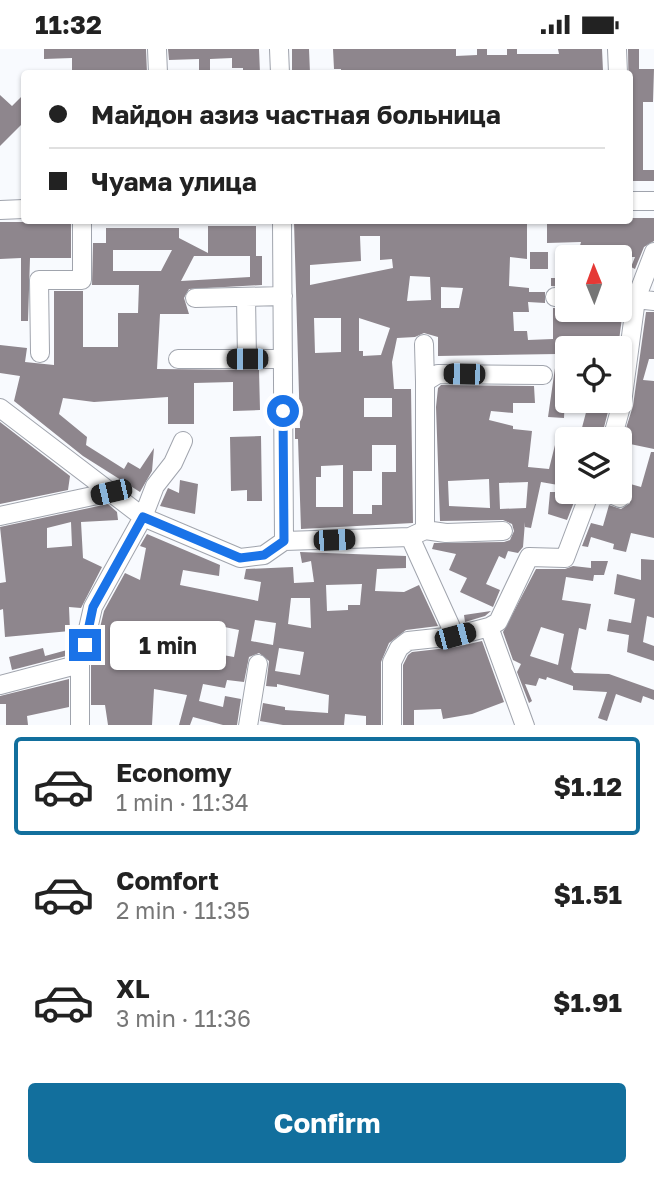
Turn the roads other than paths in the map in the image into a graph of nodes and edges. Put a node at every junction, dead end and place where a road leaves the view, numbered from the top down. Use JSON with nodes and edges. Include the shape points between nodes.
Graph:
{"nodes":[{"id":1,"x":157,"y":49,"type":"edge"},
{"id":2,"x":279,"y":49,"type":"edge"},
{"id":3,"x":617,"y":49,"type":"edge"},
{"id":4,"x":158,"y":70,"type":"edge"},
{"id":5,"x":279,"y":70,"type":"edge"},
{"id":6,"x":618,"y":70,"type":"edge"},
{"id":7,"x":633,"y":201,"type":"edge"},
{"id":8,"x":654,"y":201,"type":"edge"},
{"id":9,"x":0,"y":209,"type":"edge"},
{"id":10,"x":21,"y":209,"type":"edge"},
{"id":11,"x":82,"y":224,"type":"edge"},
{"id":12,"x":282,"y":224,"type":"edge"},
{"id":13,"x":654,"y":252,"type":"edge"},
{"id":14,"x":282,"y":296,"type":"junction"},
{"id":15,"x":246,"y":297,"type":"junction"},
{"id":16,"x":195,"y":298,"type":"dead end"},
{"id":17,"x":637,"y":300,"type":"edge"},
{"id":18,"x":424,"y":344,"type":"dead end"},
{"id":19,"x":40,"y":353,"type":"dead end"},
{"id":20,"x":178,"y":359,"type":"dead end"},
{"id":21,"x":247,"y":359,"type":"junction"},
{"id":22,"x":283,"y":359,"type":"junction"},
{"id":23,"x":543,"y":375,"type":"dead end"},
{"id":24,"x":425,"y":382,"type":"junction"},
{"id":25,"x":0,"y":408,"type":"edge"},
{"id":26,"x":615,"y":427,"type":"edge"},
{"id":27,"x":183,"y":441,"type":"dead end"},
{"id":28,"x":111,"y":492,"type":"junction"},
{"id":29,"x":585,"y":504,"type":"edge"},
{"id":30,"x":0,"y":516,"type":"edge"},
{"id":31,"x":143,"y":517,"type":"junction"},
{"id":32,"x":503,"y":531,"type":"dead end"},
{"id":33,"x":418,"y":533,"type":"junction"},
{"id":34,"x":284,"y":541,"type":"junction"},
{"id":35,"x":489,"y":627,"type":"junction"},
{"id":36,"x":455,"y":636,"type":"junction"},
{"id":37,"x":80,"y":664,"type":"junction"},
{"id":38,"x":258,"y":664,"type":"dead end"},
{"id":39,"x":0,"y":685,"type":"edge"},
{"id":40,"x":80,"y":725,"type":"edge"},
{"id":41,"x":248,"y":725,"type":"edge"},
{"id":42,"x":392,"y":725,"type":"edge"},
{"id":43,"x":525,"y":725,"type":"edge"}],
"edges":[{"from":1,"to":4,"type":"street"},
{"from":2,"to":5,"type":"street"},
{"from":3,"to":6,"type":"street"},
{"from":7,"to":8,"type":"street"},
{"from":9,"to":10,"type":"street"},
{"from":11,"to":19,"type":"street","via":[[82,280],[39,280]]},
{"from":12,"to":14,"type":"street"},
{"from":13,"to":17,"type":"street"},
{"from":14,"to":15,"type":"street"},
{"from":14,"to":22,"type":"street"},
{"from":15,"to":16,"type":"street"},
{"from":15,"to":21,"type":"street"},
{"from":17,"to":26,"type":"street"},
{"from":18,"to":24,"type":"street"},
{"from":20,"to":21,"type":"street"},
{"from":21,"to":22,"type":"street"},
{"from":22,"to":34,"type":"street"},
{"from":23,"to":24,"type":"street","via":[[438,374]]},
{"from":24,"to":33,"type":"street"},
{"from":25,"to":28,"type":"street"},
{"from":27,"to":31,"type":"street","via":[[155,485]]},
{"from":28,"to":30,"type":"street"},
{"from":28,"to":31,"type":"street"},
{"from":29,"to":35,"type":"street","via":[[565,558],[530,557],[498,622]]},
{"from":31,"to":34,"type":"street","via":[[240,558],[264,555]]},
{"from":31,"to":37,"type":"street","via":[[93,607]]},
{"from":32,"to":33,"type":"street"},
{"from":33,"to":34,"type":"street"},
{"from":33,"to":36,"type":"street"},
{"from":35,"to":36,"type":"street"},
{"from":35,"to":43,"type":"street"},
{"from":36,"to":42,"type":"street","via":[[408,641],[399,648],[392,662]]},
{"from":37,"to":39,"type":"street"},
{"from":37,"to":40,"type":"street"},
{"from":38,"to":41,"type":"street"}]}
